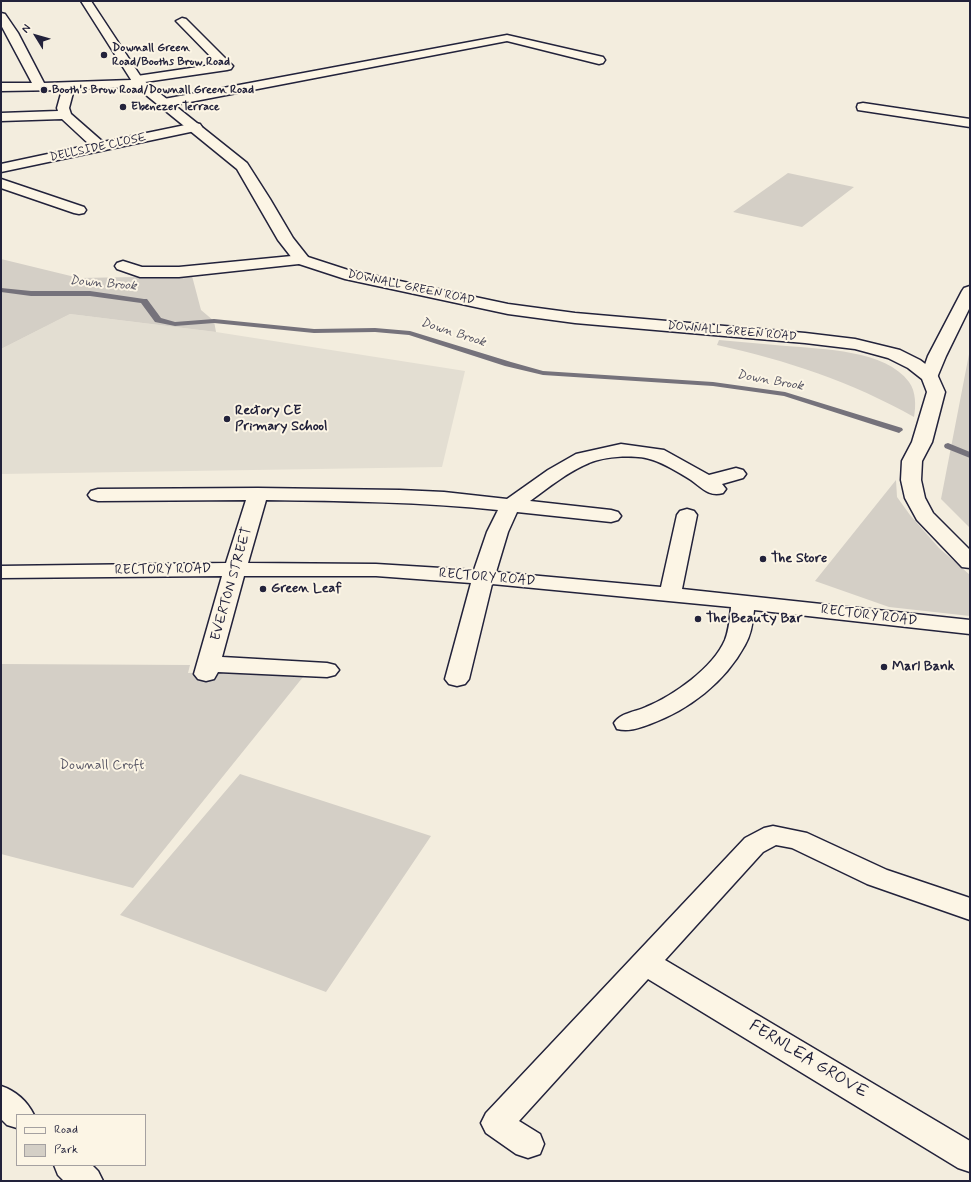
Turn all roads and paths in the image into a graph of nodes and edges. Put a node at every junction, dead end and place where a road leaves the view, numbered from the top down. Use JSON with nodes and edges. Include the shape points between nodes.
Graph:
{"nodes":[{"id":1,"x":86,"y":1,"type":"edge"},
{"id":2,"x":1,"y":16,"type":"edge"},
{"id":3,"x":182,"y":21,"type":"dead end"},
{"id":4,"x":600,"y":60,"type":"dead end"},
{"id":5,"x":138,"y":81,"type":"junction"},
{"id":6,"x":69,"y":86,"type":"junction"},
{"id":7,"x":1,"y":87,"type":"edge"},
{"id":8,"x":40,"y":87,"type":"junction"},
{"id":9,"x":164,"y":103,"type":"junction"},
{"id":10,"x":864,"y":107,"type":"dead end"},
{"id":11,"x":65,"y":115,"type":"junction"},
{"id":12,"x":1,"y":117,"type":"edge"},
{"id":13,"x":970,"y":123,"type":"edge"},
{"id":14,"x":195,"y":127,"type":"junction"},
{"id":15,"x":100,"y":147,"type":"junction"},
{"id":16,"x":1,"y":168,"type":"edge"},
{"id":17,"x":1,"y":183,"type":"edge"},
{"id":18,"x":79,"y":210,"type":"dead end"},
{"id":19,"x":310,"y":263,"type":"junction"},
{"id":20,"x":123,"y":266,"type":"dead end"},
{"id":21,"x":970,"y":291,"type":"edge"},
{"id":22,"x":930,"y":376,"type":"junction"},
{"id":23,"x":736,"y":474,"type":"dead end"},
{"id":24,"x":98,"y":494,"type":"dead end"},
{"id":25,"x":258,"y":494,"type":"junction"},
{"id":26,"x":510,"y":505,"type":"junction"},
{"id":27,"x":687,"y":515,"type":"dead end"},
{"id":28,"x":611,"y":516,"type":"dead end"},
{"id":29,"x":970,"y":562,"type":"edge"},
{"id":30,"x":235,"y":569,"type":"junction"},
{"id":31,"x":1,"y":572,"type":"edge"},
{"id":32,"x":482,"y":577,"type":"junction"},
{"id":33,"x":670,"y":594,"type":"junction"},
{"id":34,"x":743,"y":602,"type":"junction"},
{"id":35,"x":970,"y":628,"type":"edge"},
{"id":36,"x":328,"y":670,"type":"dead end"},
{"id":37,"x":456,"y":679,"type":"dead end"},
{"id":38,"x":626,"y":723,"type":"dead end"},
{"id":39,"x":970,"y":909,"type":"edge"},
{"id":40,"x":646,"y":963,"type":"junction"},
{"id":41,"x":1,"y":1099,"type":"edge"},
{"id":42,"x":17,"y":1114,"type":"edge"},
{"id":43,"x":528,"y":1144,"type":"dead end"},
{"id":44,"x":970,"y":1158,"type":"edge"}],
"edges":[{"from":1,"to":5,"type":"street"},
{"from":2,"to":8,"type":"street"},
{"from":3,"to":5,"type":"street","via":[[227,66]]},
{"from":4,"to":9,"type":"street","via":[[507,38]]},
{"from":5,"to":6,"type":"street"},
{"from":5,"to":9,"type":"street"},
{"from":6,"to":8,"type":"street"},
{"from":6,"to":11,"type":"street","via":[[63,108]]},
{"from":7,"to":8,"type":"street"},
{"from":9,"to":14,"type":"street"},
{"from":10,"to":13,"type":"street"},
{"from":11,"to":12,"type":"street"},
{"from":11,"to":15,"type":"street"},
{"from":14,"to":15,"type":"street","name":"DELLSIDE CLOSE"},
{"from":14,"to":19,"type":"street","via":[[242,166],[286,240]]},
{"from":15,"to":16,"type":"street","name":"DELLSIDE CLOSE"},
{"from":17,"to":18,"type":"street"},
{"from":19,"to":20,"type":"street","name":"DOWNALL GREEN ROAD","via":[[179,272],[140,272]]},
{"from":19,"to":22,"type":"street","name":"DOWNALL GREEN ROAD","via":[[423,292],[508,309],[575,318],[855,344],[894,354]]},
{"from":21,"to":22,"type":"street","via":[[937,356]]},
{"from":22,"to":29,"type":"street","via":[[936,392],[922,442],[912,461],[910,480],[924,516]]},
{"from":23,"to":26,"type":"street","via":[[711,486],[657,454],[621,450],[583,458]]},
{"from":24,"to":25,"type":"street"},
{"from":25,"to":26,"type":"street","via":[[400,496]]},
{"from":25,"to":30,"type":"street","name":"EVERTON STREET"},
{"from":26,"to":28,"type":"street"},
{"from":26,"to":32,"type":"street"},
{"from":27,"to":33,"type":"street"},
{"from":30,"to":31,"type":"street","name":"RECTORY ROAD"},
{"from":30,"to":32,"type":"street","name":"RECTORY ROAD","via":[[376,570]]},
{"from":30,"to":36,"type":"street","name":"EVERTON STREET","via":[[208,669]]},
{"from":32,"to":33,"type":"street","name":"RECTORY ROAD"},
{"from":32,"to":37,"type":"street"},
{"from":33,"to":34,"type":"street","name":"RECTORY ROAD"},
{"from":34,"to":35,"type":"street","name":"RECTORY ROAD"},
{"from":34,"to":38,"type":"street","via":[[742,620],[736,641],[721,663],[676,704]]},
{"from":39,"to":40,"type":"street","via":[[876,878],[798,840],[773,835],[754,845]]},
{"from":40,"to":43,"type":"street","via":[[497,1123]]},
{"from":40,"to":44,"type":"street","name":"FERNLEA GROVE"},
{"from":41,"to":42,"type":"street"}]}
